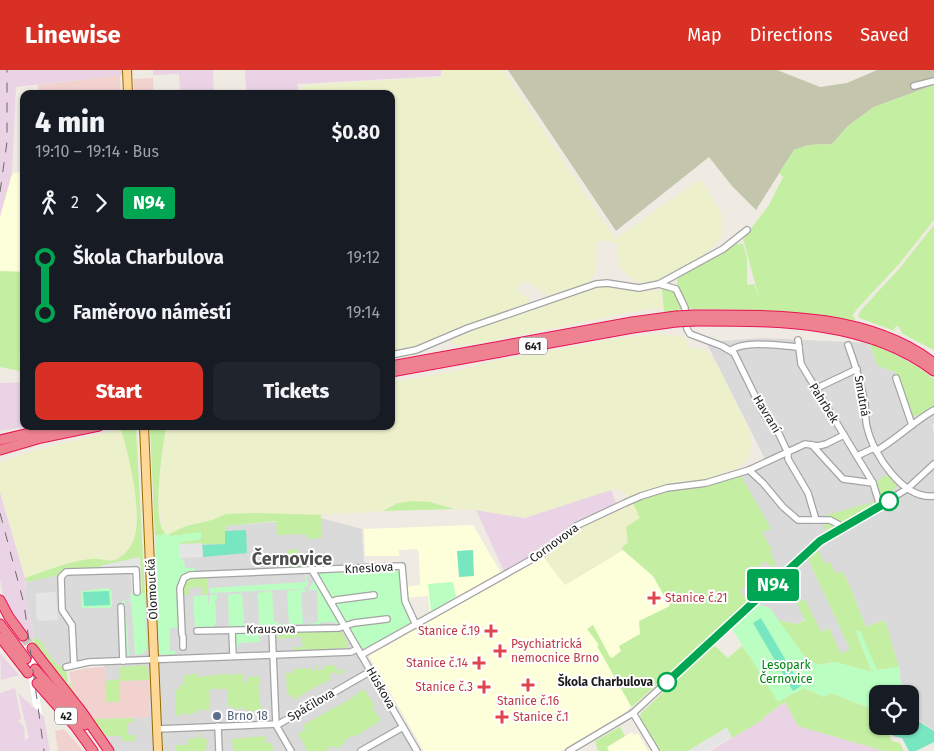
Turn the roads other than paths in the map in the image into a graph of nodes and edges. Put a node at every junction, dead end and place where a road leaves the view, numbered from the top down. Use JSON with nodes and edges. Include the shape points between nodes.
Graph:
{"nodes":[{"id":1,"x":127,"y":70,"type":"edge"},
{"id":2,"x":934,"y":81,"type":"edge"},
{"id":3,"x":914,"y":86,"type":"dead end"},
{"id":4,"x":128,"y":90,"type":"edge"},
{"id":5,"x":747,"y":230,"type":"dead end"},
{"id":6,"x":679,"y":274,"type":"junction"},
{"id":7,"x":659,"y":284,"type":"junction"},
{"id":8,"x":676,"y":289,"type":"junction"},
{"id":9,"x":695,"y":318,"type":"junction"},
{"id":10,"x":676,"y":319,"type":"junction"},
{"id":11,"x":798,"y":340,"type":"dead end"},
{"id":12,"x":848,"y":345,"type":"dead end"},
{"id":13,"x":800,"y":347,"type":"junction"},
{"id":14,"x":731,"y":350,"type":"junction"},
{"id":15,"x":395,"y":354,"type":"edge"},
{"id":16,"x":934,"y":363,"type":"edge"},
{"id":17,"x":395,"y":365,"type":"edge"},
{"id":18,"x":857,"y":370,"type":"junction"},
{"id":19,"x":395,"y":371,"type":"edge"},
{"id":20,"x":934,"y":371,"type":"edge"},
{"id":21,"x":896,"y":378,"type":"dead end"},
{"id":22,"x":815,"y":389,"type":"junction"},
{"id":23,"x":934,"y":410,"type":"edge"},
{"id":24,"x":912,"y":425,"type":"junction"},
{"id":25,"x":41,"y":430,"type":"edge"},
{"id":26,"x":80,"y":430,"type":"edge"},
{"id":27,"x":144,"y":430,"type":"edge"},
{"id":28,"x":844,"y":435,"type":"junction"},
{"id":29,"x":1,"y":439,"type":"edge"},
{"id":30,"x":812,"y":446,"type":"junction"},
{"id":31,"x":875,"y":449,"type":"junction"},
{"id":32,"x":1,"y":450,"type":"edge"},
{"id":33,"x":788,"y":453,"type":"junction"},
{"id":34,"x":857,"y":456,"type":"junction"},
{"id":35,"x":934,"y":464,"type":"edge"},
{"id":36,"x":749,"y":470,"type":"junction"},
{"id":37,"x":873,"y":483,"type":"junction"},
{"id":38,"x":907,"y":489,"type":"junction"},
{"id":39,"x":934,"y":496,"type":"edge"},
{"id":40,"x":880,"y":506,"type":"junction"},
{"id":41,"x":816,"y":520,"type":"junction"},
{"id":42,"x":843,"y":527,"type":"junction"},
{"id":43,"x":312,"y":570,"type":"junction"},
{"id":44,"x":137,"y":592,"type":"dead end"},
{"id":45,"x":374,"y":595,"type":"dead end"},
{"id":46,"x":0,"y":600,"type":"edge"},
{"id":47,"x":331,"y":602,"type":"junction"},
{"id":48,"x":121,"y":607,"type":"dead end"},
{"id":49,"x":387,"y":619,"type":"dead end"},
{"id":50,"x":0,"y":624,"type":"edge"},
{"id":51,"x":416,"y":625,"type":"junction"},
{"id":52,"x":344,"y":626,"type":"junction"},
{"id":53,"x":232,"y":630,"type":"junction"},
{"id":54,"x":272,"y":630,"type":"junction"},
{"id":55,"x":197,"y":631,"type":"dead end"},
{"id":56,"x":23,"y":636,"type":"tunnel mouth"},
{"id":57,"x":0,"y":637,"type":"edge"},
{"id":58,"x":0,"y":643,"type":"edge"},
{"id":59,"x":32,"y":648,"type":"tunnel mouth"},
{"id":60,"x":357,"y":648,"type":"junction"},
{"id":61,"x":273,"y":655,"type":"junction"},
{"id":62,"x":361,"y":655,"type":"junction"},
{"id":63,"x":233,"y":656,"type":"junction"},
{"id":64,"x":184,"y":658,"type":"junction"},
{"id":65,"x":155,"y":660,"type":"junction"},
{"id":66,"x":123,"y":661,"type":"junction"},
{"id":67,"x":74,"y":665,"type":"junction"},
{"id":68,"x":28,"y":667,"type":"junction"},
{"id":69,"x":66,"y":667,"type":"dead end"},
{"id":70,"x":371,"y":671,"type":"junction"},
{"id":71,"x":37,"y":683,"type":"dead end"},
{"id":72,"x":633,"y":713,"type":"junction"},
{"id":73,"x":276,"y":725,"type":"junction"},
{"id":74,"x":218,"y":726,"type":"junction"},
{"id":75,"x":403,"y":727,"type":"junction"},
{"id":76,"x":158,"y":729,"type":"junction"},
{"id":77,"x":93,"y":751,"type":"edge"},
{"id":78,"x":104,"y":751,"type":"edge"},
{"id":79,"x":108,"y":751,"type":"edge"},
{"id":80,"x":158,"y":751,"type":"edge"},
{"id":81,"x":219,"y":751,"type":"edge"},
{"id":82,"x":291,"y":751,"type":"edge"},
{"id":83,"x":361,"y":751,"type":"edge"},
{"id":84,"x":417,"y":751,"type":"edge"},
{"id":85,"x":569,"y":751,"type":"edge"},
{"id":86,"x":656,"y":751,"type":"edge"}],
"edges":[{"from":1,"to":4,"type":"main road"},
{"from":2,"to":3,"type":"street"},
{"from":5,"to":6,"type":"street","via":[[723,250]]},
{"from":6,"to":7,"type":"street"},
{"from":6,"to":8,"type":"street"},
{"from":7,"to":8,"type":"street"},
{"from":7,"to":15,"type":"street","via":[[639,288],[607,283],[592,285],[468,328],[416,350]]},
{"from":8,"to":14,"type":"street","via":[[685,308],[690,334]]},
{"from":9,"to":10,"type":"highway","number":"641","bridge":true},
{"from":9,"to":16,"type":"highway","number":"641","via":[[792,317],[840,323],[898,341]]},
{"from":9,"to":20,"type":"highway","number":"641","via":[[791,323],[839,330],[895,347]]},
{"from":10,"to":17,"type":"highway","number":"641","via":[[622,324]]},
{"from":10,"to":19,"type":"highway","number":"641"},
{"from":11,"to":13,"type":"street","name":"Pahrbek"},
{"from":12,"to":18,"type":"street","name":"Smutná"},
{"from":13,"to":14,"type":"street","via":[[768,345]]},
{"from":13,"to":22,"type":"street","name":"Pahrbek","via":[[800,364]]},
{"from":14,"to":33,"type":"street","name":"Havraní"},
{"from":18,"to":22,"type":"street"},
{"from":18,"to":31,"type":"street","name":"Smutná","via":[[867,427]]},
{"from":21,"to":24,"type":"street"},
{"from":22,"to":28,"type":"street","name":"Pahrbek"},
{"from":23,"to":24,"type":"street"},
{"from":24,"to":31,"type":"street","via":[[891,442]]},
{"from":25,"to":29,"type":"highway"},
{"from":26,"to":32,"type":"highway"},
{"from":27,"to":65,"type":"main road","name":"Olomoucká"},
{"from":28,"to":30,"type":"street","via":[[826,444]]},
{"from":28,"to":34,"type":"street","name":"Pahrbek"},
{"from":30,"to":33,"type":"street","name":"Cornovova","via":[[805,444]]},
{"from":30,"to":37,"type":"street","via":[[843,479]]},
{"from":31,"to":34,"type":"street"},
{"from":31,"to":38,"type":"street","name":"Smutná","via":[[896,480]]},
{"from":33,"to":36,"type":"street","name":"Cornovova"},
{"from":33,"to":41,"type":"street","name":"Havraní","via":[[808,493]]},
{"from":34,"to":37,"type":"street","name":"Pahrbek"},
{"from":35,"to":38,"type":"street"},
{"from":36,"to":41,"type":"street","via":[[791,515],[798,520]]},
{"from":36,"to":51,"type":"street","name":"Cornovova","via":[[706,483],[667,488],[641,496],[576,526],[545,552]]},
{"from":37,"to":40,"type":"street","name":"Pahrbek"},
{"from":38,"to":39,"type":"street","via":[[922,496]]},
{"from":38,"to":40,"type":"street"},
{"from":40,"to":42,"type":"street"},
{"from":41,"to":42,"type":"street","via":[[830,520]]},
{"from":42,"to":72,"type":"street","via":[[820,541]]},
{"from":43,"to":47,"type":"street","name":"Húskova"},
{"from":43,"to":51,"type":"street","name":"Kneslova","via":[[402,566],[405,601]]},
{"from":43,"to":64,"type":"street","name":"Kneslova","via":[[198,574],[184,578],[180,588]]},
{"from":44,"to":67,"type":"street","via":[[136,570],[66,572],[61,577],[62,610],[72,625]]},
{"from":45,"to":47,"type":"street"},
{"from":46,"to":56,"type":"highway"},
{"from":47,"to":52,"type":"street","name":"Húskova"},
{"from":48,"to":66,"type":"street"},
{"from":49,"to":52,"type":"street"},
{"from":50,"to":68,"type":"highway","number":"42"},
{"from":51,"to":62,"type":"street","name":"Cornovova"},
{"from":52,"to":54,"type":"street","name":"Krausova"},
{"from":52,"to":60,"type":"street","name":"Húskova"},
{"from":53,"to":54,"type":"street","name":"Krausova"},
{"from":53,"to":55,"type":"street","name":"Krausova"},
{"from":53,"to":63,"type":"street"},
{"from":54,"to":61,"type":"street"},
{"from":57,"to":68,"type":"highway","number":"42"},
{"from":58,"to":68,"type":"highway","number":"42","via":[[13,658]]},
{"from":59,"to":79,"type":"highway","number":"42"},
{"from":60,"to":61,"type":"street","via":[[351,652]]},
{"from":60,"to":62,"type":"street","name":"Húskova"},
{"from":61,"to":63,"type":"street"},
{"from":61,"to":73,"type":"street"},
{"from":62,"to":70,"type":"street","name":"Húskova"},
{"from":63,"to":64,"type":"street"},
{"from":64,"to":65,"type":"street"},
{"from":65,"to":66,"type":"street"},
{"from":65,"to":76,"type":"main road","name":"Olomoucká"},
{"from":66,"to":67,"type":"street"},
{"from":67,"to":69,"type":"street"},
{"from":68,"to":78,"type":"highway","number":"42","via":[[75,713]]},
{"from":70,"to":73,"type":"street","name":"Spáčilova"},
{"from":70,"to":75,"type":"street","name":"Húskova"},
{"from":71,"to":77,"type":"highway","number":"42"},
{"from":72,"to":85,"type":"street"},
{"from":72,"to":86,"type":"street"},
{"from":73,"to":74,"type":"street","name":"Spáčilova"},
{"from":73,"to":82,"type":"street"},
{"from":74,"to":76,"type":"street","name":"Spáčilova"},
{"from":74,"to":81,"type":"street"},
{"from":75,"to":83,"type":"street"},
{"from":75,"to":84,"type":"street","name":"Húskova"},
{"from":76,"to":80,"type":"main road","name":"Olomoucká"}]}
